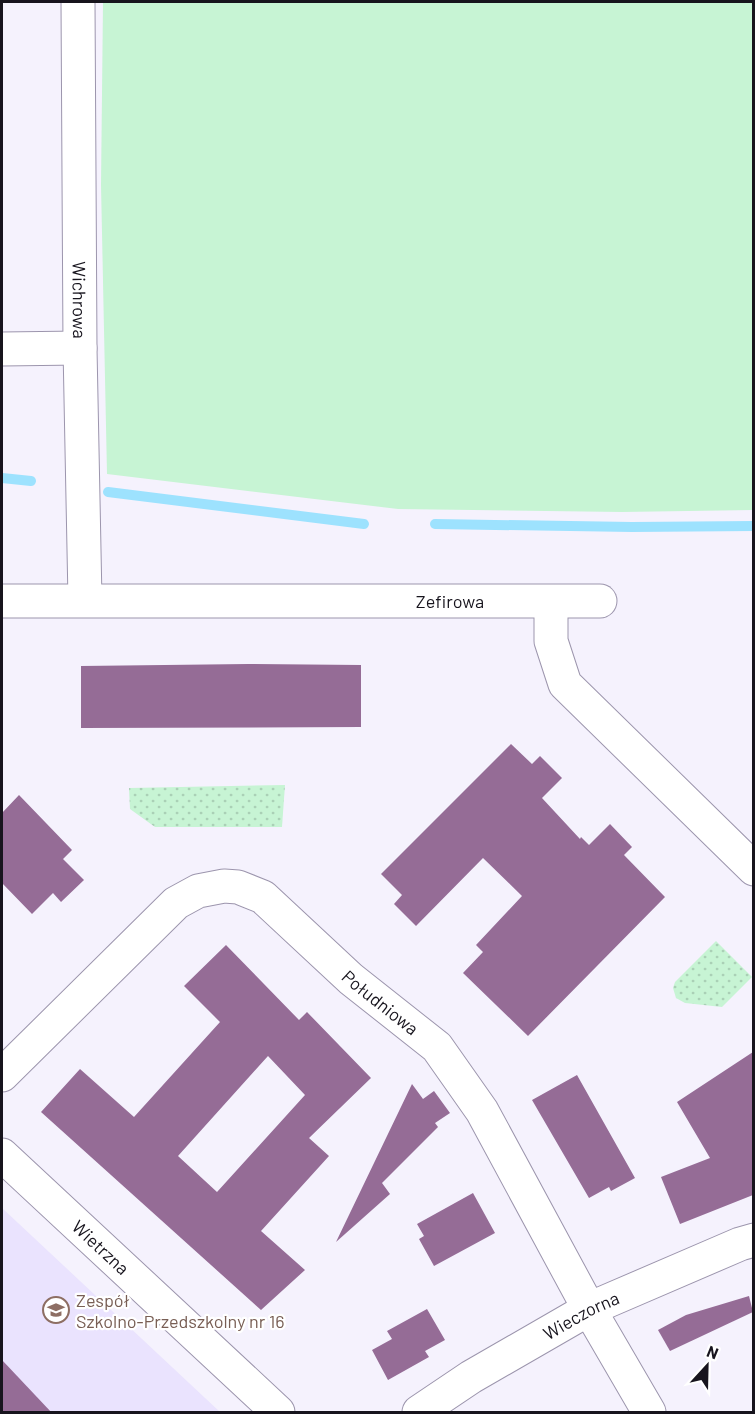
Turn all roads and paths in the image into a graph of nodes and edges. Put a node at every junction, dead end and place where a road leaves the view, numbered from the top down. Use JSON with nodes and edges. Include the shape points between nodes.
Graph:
{"nodes":[{"id":1,"x":78,"y":2,"type":"edge"},
{"id":2,"x":80,"y":348,"type":"junction"},
{"id":3,"x":14,"y":349,"type":"edge"},
{"id":4,"x":85,"y":600,"type":"junction"},
{"id":5,"x":2,"y":601,"type":"edge"},
{"id":6,"x":600,"y":601,"type":"dead end"},
{"id":7,"x":551,"y":602,"type":"junction"},
{"id":8,"x":753,"y":869,"type":"edge"},
{"id":9,"x":2,"y":1075,"type":"edge"},
{"id":10,"x":2,"y":1155,"type":"edge"},
{"id":11,"x":753,"y":1240,"type":"edge"},
{"id":12,"x":589,"y":1309,"type":"junction"},
{"id":13,"x":278,"y":1413,"type":"edge"},
{"id":14,"x":419,"y":1413,"type":"edge"},
{"id":15,"x":649,"y":1413,"type":"edge"}],
"edges":[{"from":1,"to":2,"type":"street","name":"Wichrowa"},
{"from":2,"to":3,"type":"street"},
{"from":2,"to":4,"type":"street","name":"Wichrowa"},
{"from":4,"to":5,"type":"street","name":"Zefirowa"},
{"from":4,"to":7,"type":"street","name":"Zefirowa"},
{"from":6,"to":7,"type":"street","name":"Zefirowa"},
{"from":7,"to":8,"type":"street","via":[[551,641],[565,684]]},
{"from":9,"to":12,"type":"street","name":"Południowa","via":[[176,903],[211,887],[251,891],[274,905],[351,980],[437,1047],[482,1111]]},
{"from":10,"to":13,"type":"street","name":"Wietrzna"},
{"from":11,"to":12,"type":"street","name":"Wieczorna"},
{"from":12,"to":14,"type":"street","name":"Wieczorna","via":[[471,1377]]},
{"from":12,"to":15,"type":"street","name":"Południowa"}]}
